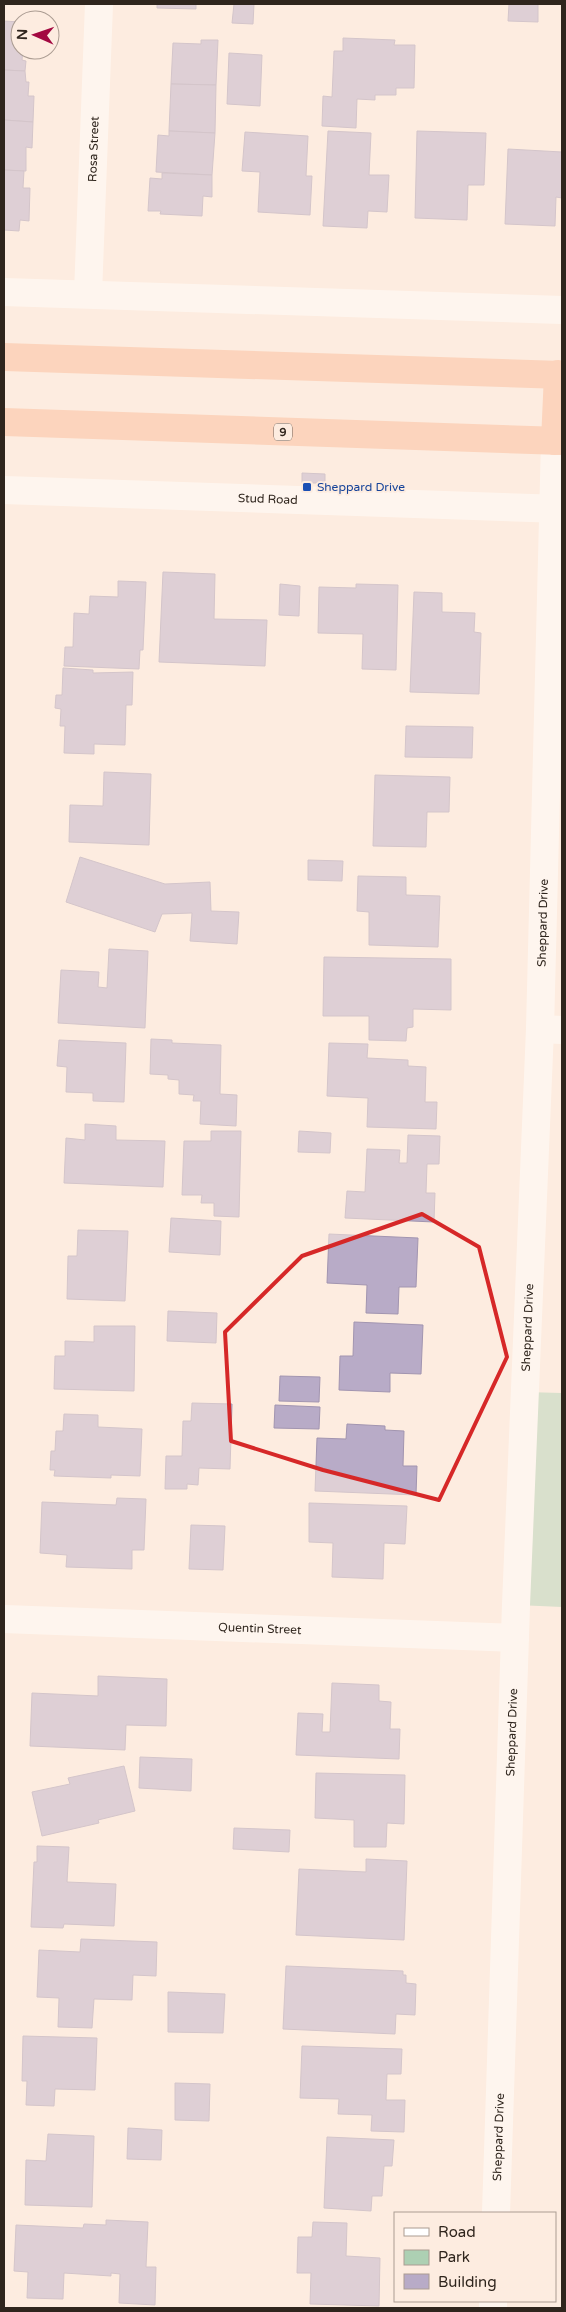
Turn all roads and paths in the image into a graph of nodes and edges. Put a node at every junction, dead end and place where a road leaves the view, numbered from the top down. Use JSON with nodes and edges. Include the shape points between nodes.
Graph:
{"nodes":[{"id":1,"x":99,"y":4,"type":"edge"},
{"id":2,"x":4,"y":292,"type":"edge"},
{"id":3,"x":88,"y":294,"type":"junction"},
{"id":4,"x":562,"y":310,"type":"edge"},
{"id":5,"x":4,"y":357,"type":"edge"},
{"id":6,"x":560,"y":375,"type":"edge"},
{"id":7,"x":4,"y":422,"type":"edge"},
{"id":8,"x":559,"y":441,"type":"edge"},
{"id":9,"x":4,"y":490,"type":"edge"},
{"id":10,"x":558,"y":509,"type":"edge"},
{"id":11,"x":551,"y":1030,"type":"edge"},
{"id":12,"x":4,"y":1619,"type":"edge"},
{"id":13,"x":515,"y":1638,"type":"junction"},
{"id":14,"x":496,"y":2212,"type":"edge"}],
"edges":[{"from":1,"to":3,"type":"street","name":"Rosa Street"},
{"from":2,"to":3,"type":"street"},
{"from":3,"to":4,"type":"street"},
{"from":5,"to":6,"type":"highway"},
{"from":6,"to":8,"type":"highway"},
{"from":7,"to":8,"type":"highway","number":"9"},
{"from":8,"to":10,"type":"street","name":"Sheppard Drive"},
{"from":9,"to":10,"type":"street","name":"Stud Road"},
{"from":10,"to":11,"type":"street","name":"Sheppard Drive"},
{"from":11,"to":13,"type":"street","name":"Sheppard Drive"},
{"from":12,"to":13,"type":"street","name":"Quentin Street"},
{"from":13,"to":14,"type":"street","name":"Sheppard Drive"}]}
